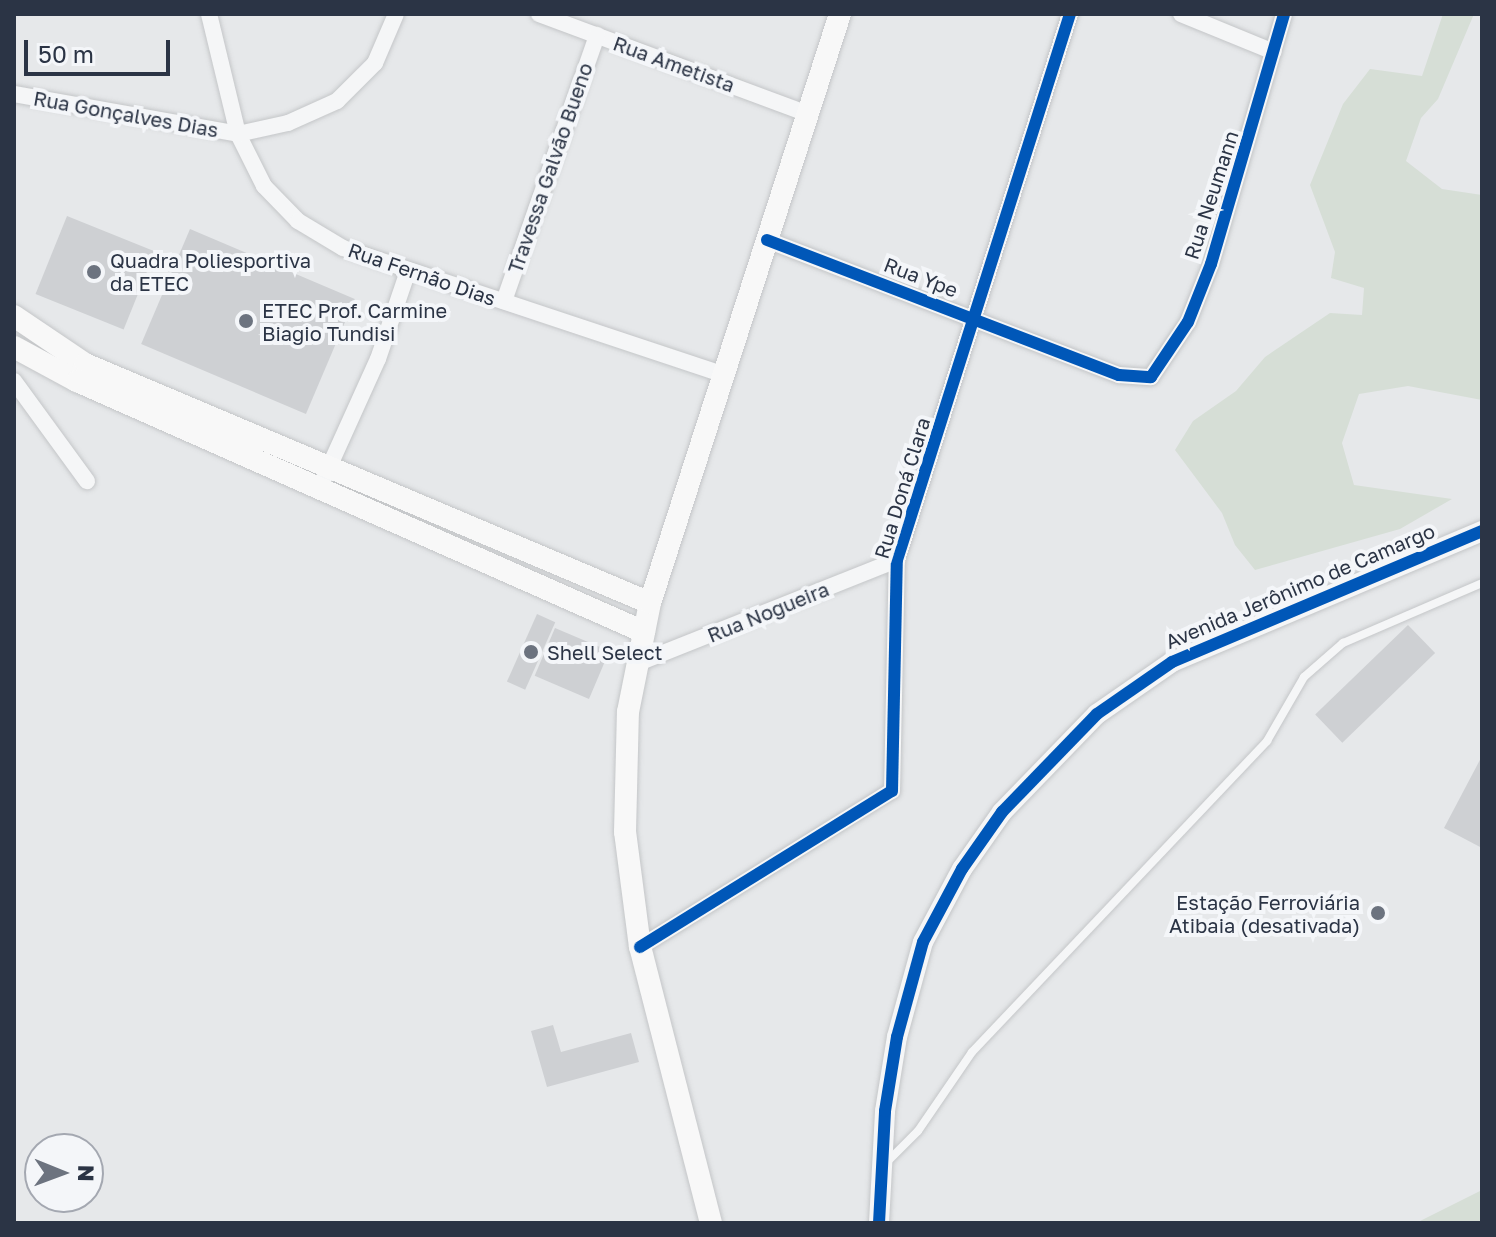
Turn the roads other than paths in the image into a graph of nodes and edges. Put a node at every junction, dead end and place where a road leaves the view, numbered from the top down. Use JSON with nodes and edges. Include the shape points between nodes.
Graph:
{"nodes":[{"id":1,"x":209,"y":14,"type":"edge"},
{"id":2,"x":396,"y":14,"type":"edge"},
{"id":3,"x":539,"y":14,"type":"edge"},
{"id":4,"x":840,"y":14,"type":"edge"},
{"id":5,"x":1070,"y":14,"type":"edge"},
{"id":6,"x":1181,"y":14,"type":"edge"},
{"id":7,"x":1284,"y":14,"type":"edge"},
{"id":8,"x":597,"y":35,"type":"junction"},
{"id":9,"x":1274,"y":52,"type":"junction"},
{"id":10,"x":14,"y":94,"type":"edge"},
{"id":11,"x":808,"y":114,"type":"junction"},
{"id":12,"x":238,"y":134,"type":"junction"},
{"id":13,"x":767,"y":240,"type":"junction"},
{"id":14,"x":408,"y":271,"type":"junction"},
{"id":15,"x":504,"y":301,"type":"junction"},
{"id":16,"x":14,"y":316,"type":"edge"},
{"id":17,"x":977,"y":320,"type":"junction"},
{"id":18,"x":24,"y":328,"type":"edge"},
{"id":19,"x":19,"y":352,"type":"edge"},
{"id":20,"x":724,"y":375,"type":"junction"},
{"id":21,"x":1151,"y":377,"type":"joint"},
{"id":22,"x":14,"y":381,"type":"edge"},
{"id":23,"x":332,"y":465,"type":"junction"},
{"id":24,"x":87,"y":481,"type":"dead end"},
{"id":25,"x":321,"y":485,"type":"junction"},
{"id":26,"x":1482,"y":531,"type":"edge"},
{"id":27,"x":897,"y":560,"type":"junction"},
{"id":28,"x":1482,"y":583,"type":"edge"},
{"id":29,"x":650,"y":603,"type":"junction"},
{"id":30,"x":644,"y":632,"type":"junction"},
{"id":31,"x":638,"y":663,"type":"junction"},
{"id":32,"x":640,"y":947,"type":"junction"},
{"id":33,"x":882,"y":1167,"type":"junction"},
{"id":34,"x":711,"y":1223,"type":"edge"},
{"id":35,"x":879,"y":1223,"type":"edge"}],
"edges":[{"from":1,"to":12,"type":"street","name":"Rua Fernão Dias"},
{"from":2,"to":12,"type":"street","via":[[375,63],[337,101],[288,123]]},
{"from":3,"to":8,"type":"street","name":"Rua Ametista"},
{"from":4,"to":11,"type":"main road"},
{"from":5,"to":17,"type":"street","name":"Rua Doná Clara"},
{"from":6,"to":9,"type":"street"},
{"from":7,"to":9,"type":"street","name":"Rua Neumann"},
{"from":8,"to":11,"type":"street","name":"Rua Ametista"},
{"from":8,"to":15,"type":"street","name":"Travessa Galvão Bueno"},
{"from":9,"to":21,"type":"street","name":"Rua Neumann","via":[[1211,264],[1188,322]]},
{"from":10,"to":12,"type":"street","name":"Rua Gonçalves Dias"},
{"from":11,"to":13,"type":"main road"},
{"from":12,"to":14,"type":"street","name":"Rua Fernão Dias","via":[[264,186],[298,221],[343,248]]},
{"from":13,"to":17,"type":"street","name":"Rua Ype"},
{"from":13,"to":20,"type":"main road"},
{"from":14,"to":15,"type":"street","name":"Rua Fernão Dias"},
{"from":14,"to":23,"type":"street","via":[[378,359]]},
{"from":15,"to":20,"type":"street","name":"Rua Fernão Dias"},
{"from":16,"to":18,"type":"main road"},
{"from":17,"to":21,"type":"street","name":"Rua Ype","via":[[1119,375]]},
{"from":17,"to":27,"type":"street","name":"Rua Doná Clara"},
{"from":18,"to":23,"type":"main road","via":[[85,364]]},
{"from":19,"to":25,"type":"main road"},
{"from":20,"to":29,"type":"main road"},
{"from":22,"to":24,"type":"street"},
{"from":23,"to":25,"type":"street"},
{"from":23,"to":29,"type":"main road"},
{"from":25,"to":30,"type":"main road"},
{"from":26,"to":33,"type":"street","name":"Avenida Jerônimo de Camargo","via":[[1172,662],[1097,714],[1051,758],[1002,812],[962,869],[923,942],[897,1037]]},
{"from":27,"to":31,"type":"street","name":"Rua Nogueira"},
{"from":27,"to":32,"type":"street","name":"Rua Doná Clara","via":[[892,791]]},
{"from":28,"to":33,"type":"lane","via":[[1343,643],[1304,677],[1267,741],[972,1052],[918,1131]]},
{"from":29,"to":30,"type":"main road"},
{"from":30,"to":31,"type":"main road"},
{"from":31,"to":32,"type":"main road","via":[[623,772]]},
{"from":32,"to":34,"type":"main road"},
{"from":33,"to":35,"type":"street","name":"Avenida Jerônimo de Camargo"}]}
